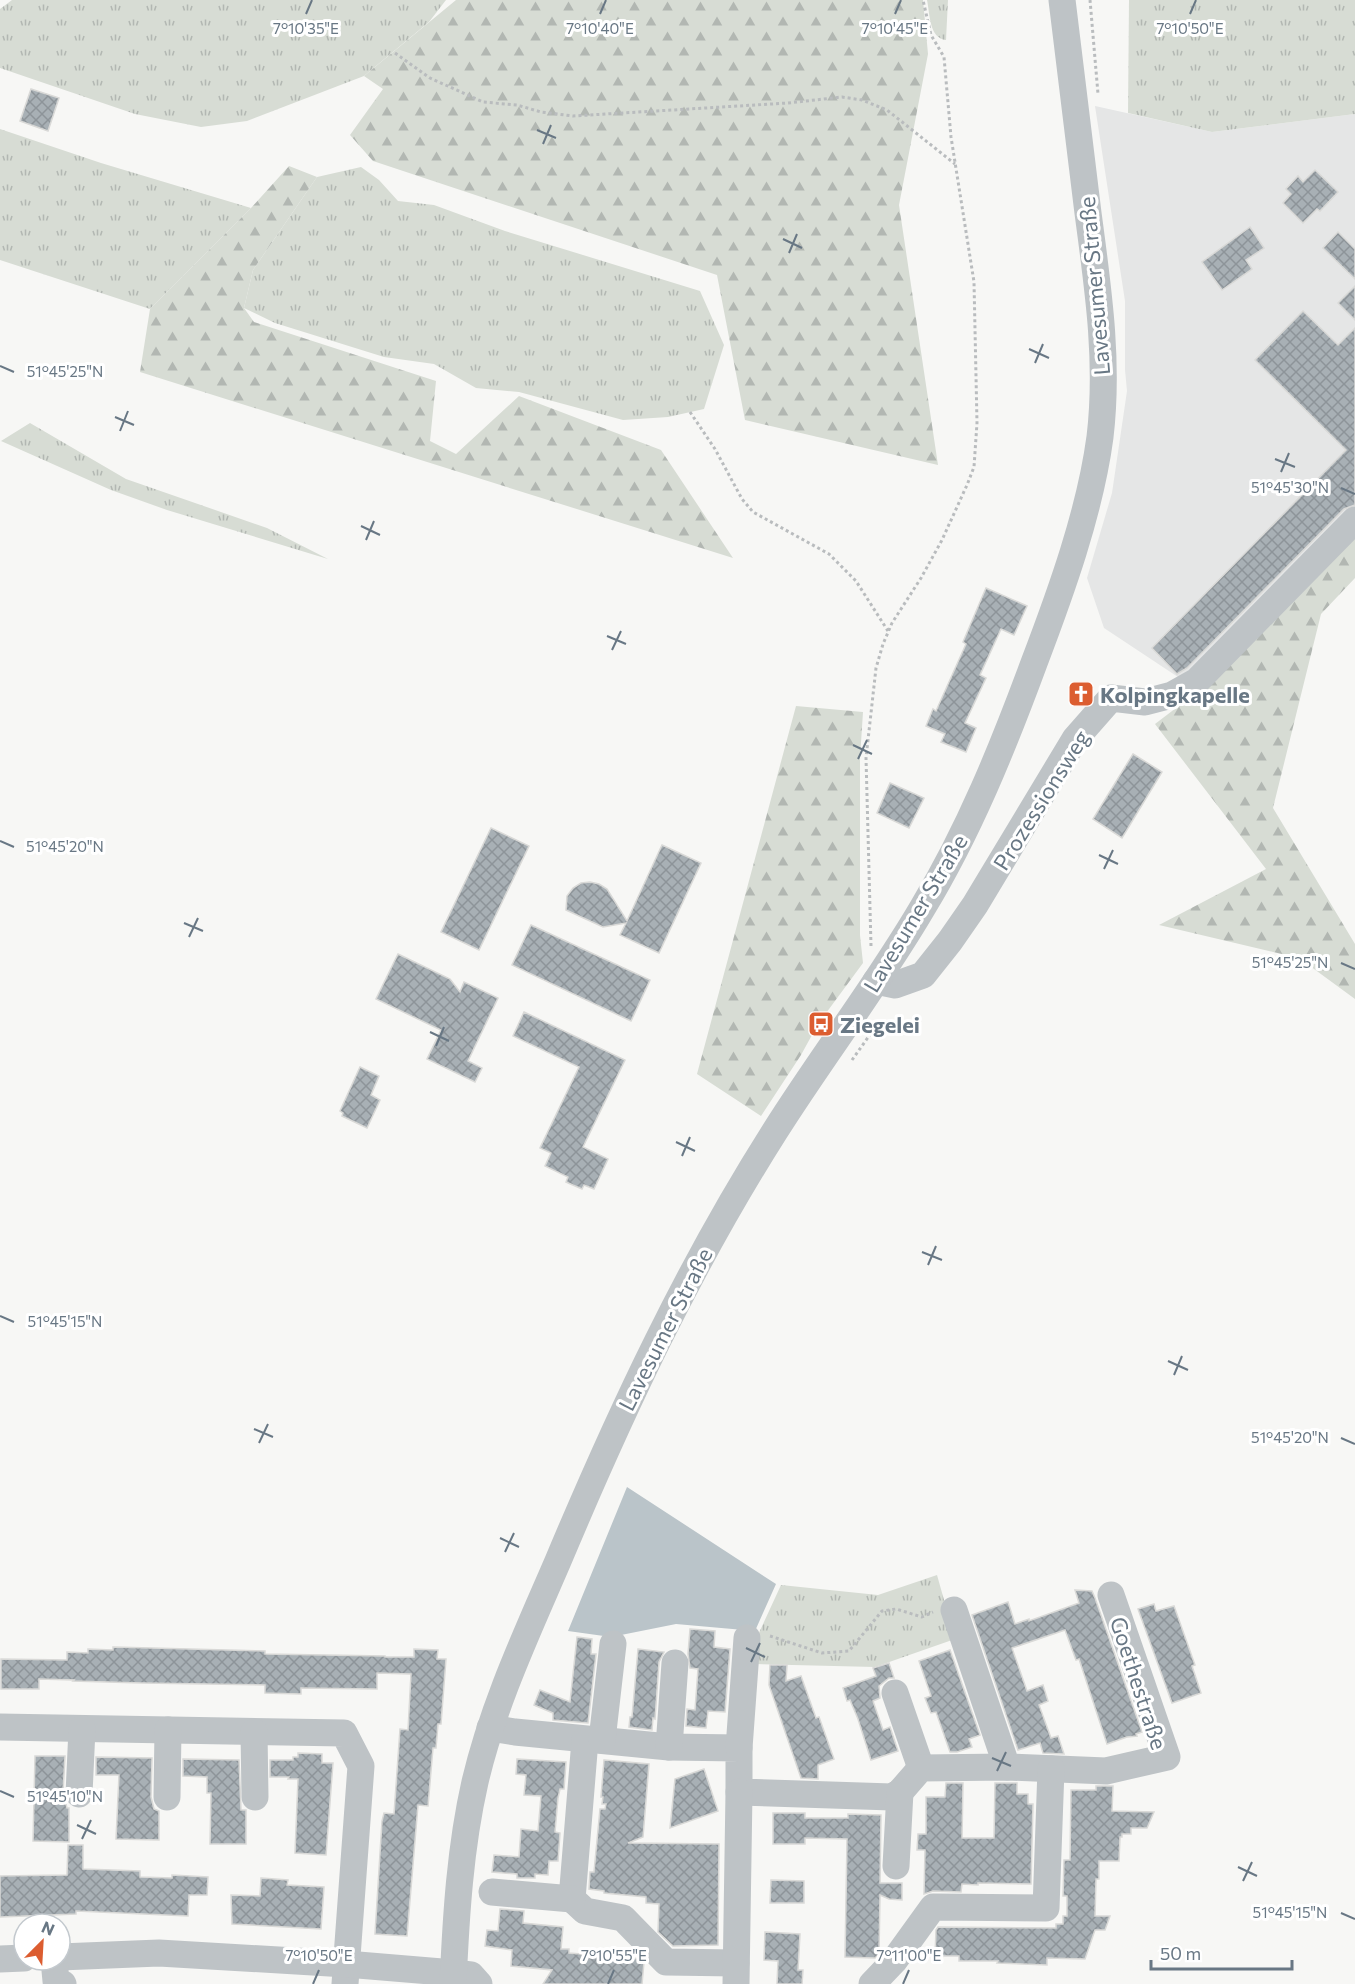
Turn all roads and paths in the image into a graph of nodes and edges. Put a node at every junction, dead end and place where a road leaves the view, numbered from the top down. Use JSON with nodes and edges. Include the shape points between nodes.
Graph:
{"nodes":[{"id":1,"x":923,"y":0,"type":"edge"},
{"id":2,"x":1062,"y":0,"type":"edge"},
{"id":3,"x":394,"y":53,"type":"dead end"},
{"id":4,"x":956,"y":165,"type":"junction"},
{"id":5,"x":690,"y":412,"type":"dead end"},
{"id":6,"x":1355,"y":520,"type":"edge"},
{"id":7,"x":888,"y":631,"type":"junction"},
{"id":8,"x":872,"y":947,"type":"dead end"},
{"id":9,"x":876,"y":981,"type":"junction"},
{"id":10,"x":1111,"y":1595,"type":"dead end"},
{"id":11,"x":954,"y":1610,"type":"joint"},
{"id":12,"x":747,"y":1638,"type":"joint"},
{"id":13,"x":613,"y":1644,"type":"dead end"},
{"id":14,"x":675,"y":1663,"type":"dead end"},
{"id":15,"x":895,"y":1693,"type":"dead end"},
{"id":16,"x":0,"y":1727,"type":"edge"},
{"id":17,"x":490,"y":1728,"type":"junction"},
{"id":18,"x":81,"y":1730,"type":"junction"},
{"id":19,"x":168,"y":1731,"type":"junction"},
{"id":20,"x":254,"y":1732,"type":"junction"},
{"id":21,"x":593,"y":1740,"type":"junction"},
{"id":22,"x":669,"y":1748,"type":"junction"},
{"id":23,"x":739,"y":1748,"type":"junction"},
{"id":24,"x":1007,"y":1767,"type":"junction"},
{"id":25,"x":921,"y":1768,"type":"junction"},
{"id":26,"x":1051,"y":1769,"type":"junction"},
{"id":27,"x":739,"y":1792,"type":"junction"},
{"id":28,"x":900,"y":1792,"type":"junction"},
{"id":29,"x":79,"y":1794,"type":"dead end"},
{"id":30,"x":167,"y":1797,"type":"dead end"},
{"id":31,"x":255,"y":1797,"type":"dead end"},
{"id":32,"x":896,"y":1866,"type":"dead end"},
{"id":33,"x":492,"y":1892,"type":"dead end"},
{"id":34,"x":572,"y":1899,"type":"junction"},
{"id":35,"x":72,"y":1957,"type":"edge"},
{"id":36,"x":55,"y":1972,"type":"edge"},
{"id":37,"x":736,"y":1973,"type":"edge"},
{"id":38,"x":346,"y":1974,"type":"edge"},
{"id":39,"x":454,"y":1978,"type":"edge"},
{"id":40,"x":63,"y":1984,"type":"edge"},
{"id":41,"x":479,"y":1984,"type":"edge"},
{"id":42,"x":872,"y":1984,"type":"edge"}],
"edges":[{"from":1,"to":4,"type":"path","via":[[931,35],[944,57]]},
{"from":2,"to":9,"type":"street","name":"Lavesumer Straße","via":[[1103,326],[1104,386],[1091,486],[1045,635],[1004,740],[941,877]]},
{"from":3,"to":4,"type":"path","via":[[430,78],[483,102],[573,116],[842,97],[862,100],[887,110]]},
{"from":4,"to":7,"type":"path","via":[[974,282],[974,467],[942,540]]},
{"from":5,"to":7,"type":"path","via":[[753,512],[829,554],[856,581]]},
{"from":6,"to":9,"type":"street","name":"Prozessionsweg","via":[[1197,681],[1172,695],[1145,702],[1111,698],[1075,739],[975,905],[923,975],[895,985]]},
{"from":7,"to":8,"type":"path","via":[[876,668],[866,758]]},
{"from":9,"to":17,"type":"street","name":"Lavesumer Straße","via":[[776,1129],[665,1324],[596,1471]]},
{"from":10,"to":26,"type":"street","name":"Goethestraße","via":[[1167,1757],[1107,1771]]},
{"from":11,"to":12,"type":"path","via":[[948,1605],[922,1617],[896,1609],[882,1611],[849,1651],[822,1653],[772,1636]]},
{"from":11,"to":24,"type":"street"},
{"from":12,"to":23,"type":"street"},
{"from":13,"to":21,"type":"street"},
{"from":14,"to":22,"type":"street"},
{"from":15,"to":25,"type":"street"},
{"from":16,"to":18,"type":"street"},
{"from":17,"to":21,"type":"street"},
{"from":17,"to":39,"type":"street","name":"Lavesumer Straße","via":[[466,1829],[458,1889]]},
{"from":18,"to":19,"type":"street"},
{"from":18,"to":29,"type":"street"},
{"from":19,"to":20,"type":"street"},
{"from":19,"to":30,"type":"street"},
{"from":20,"to":31,"type":"street"},
{"from":20,"to":38,"type":"street","via":[[344,1733],[361,1766]]},
{"from":21,"to":22,"type":"street"},
{"from":21,"to":34,"type":"street"},
{"from":22,"to":23,"type":"street"},
{"from":23,"to":27,"type":"street"},
{"from":24,"to":25,"type":"street","name":"Goethestraße"},
{"from":24,"to":26,"type":"street","name":"Goethestraße"},
{"from":25,"to":28,"type":"street"},
{"from":26,"to":42,"type":"street","via":[[1046,1908],[933,1907]]},
{"from":27,"to":28,"type":"street","via":[[882,1797]]},
{"from":27,"to":37,"type":"street"},
{"from":28,"to":32,"type":"street"},
{"from":33,"to":34,"type":"street"},
{"from":34,"to":37,"type":"street","via":[[585,1911],[623,1918],[666,1962]]},
{"from":35,"to":38,"type":"street","via":[[159,1953]]},
{"from":36,"to":40,"type":"street","via":[[56,1981]]},
{"from":38,"to":39,"type":"street"},
{"from":39,"to":41,"type":"street","via":[[471,1975]]}]}
